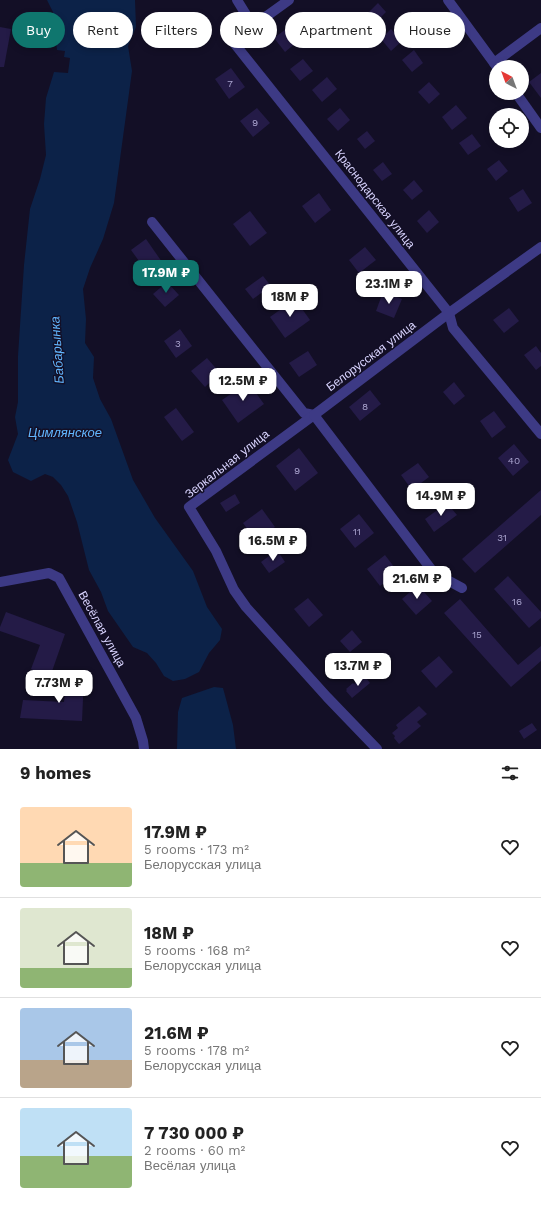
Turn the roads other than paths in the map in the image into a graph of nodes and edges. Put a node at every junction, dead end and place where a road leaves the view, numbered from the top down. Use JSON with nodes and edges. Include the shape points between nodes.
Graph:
{"nodes":[{"id":1,"x":237,"y":0,"type":"edge"},
{"id":2,"x":289,"y":0,"type":"edge"},
{"id":3,"x":448,"y":0,"type":"edge"},
{"id":4,"x":244,"y":12,"type":"edge"},
{"id":5,"x":272,"y":12,"type":"edge"},
{"id":6,"x":541,"y":28,"type":"edge"},
{"id":7,"x":238,"y":48,"type":"edge"},
{"id":8,"x":491,"y":60,"type":"edge"},
{"id":9,"x":501,"y":60,"type":"edge"},
{"id":10,"x":521,"y":100,"type":"edge"},
{"id":11,"x":541,"y":128,"type":"edge"},
{"id":12,"x":152,"y":222,"type":"dead end"},
{"id":13,"x":541,"y":247,"type":"edge"},
{"id":14,"x":449,"y":314,"type":"junction"},
{"id":15,"x":314,"y":415,"type":"junction"},
{"id":16,"x":541,"y":434,"type":"edge"},
{"id":17,"x":0,"y":582,"type":"edge"},
{"id":18,"x":462,"y":588,"type":"dead end"},
{"id":19,"x":144,"y":749,"type":"edge"},
{"id":20,"x":377,"y":749,"type":"edge"}],
"edges":[{"from":1,"to":4,"type":"street"},
{"from":2,"to":5,"type":"street"},
{"from":3,"to":8,"type":"street"},
{"from":6,"to":9,"type":"street"},
{"from":7,"to":14,"type":"street","name":"Краснодарская улица"},
{"from":10,"to":11,"type":"street"},
{"from":12,"to":15,"type":"street","via":[[304,413]]},
{"from":13,"to":14,"type":"street","name":"Белорусская улица"},
{"from":14,"to":15,"type":"street","name":"Белорусская улица"},
{"from":14,"to":16,"type":"street","name":"Краснодарская улица","via":[[453,328]]},
{"from":15,"to":18,"type":"street","via":[[434,573]]},
{"from":15,"to":20,"type":"street","name":"Зеркальная улица","via":[[189,507],[216,551],[234,590],[246,607]]},
{"from":17,"to":19,"type":"street","name":"Весёлая улица","via":[[49,573],[59,578],[136,718]]}]}
